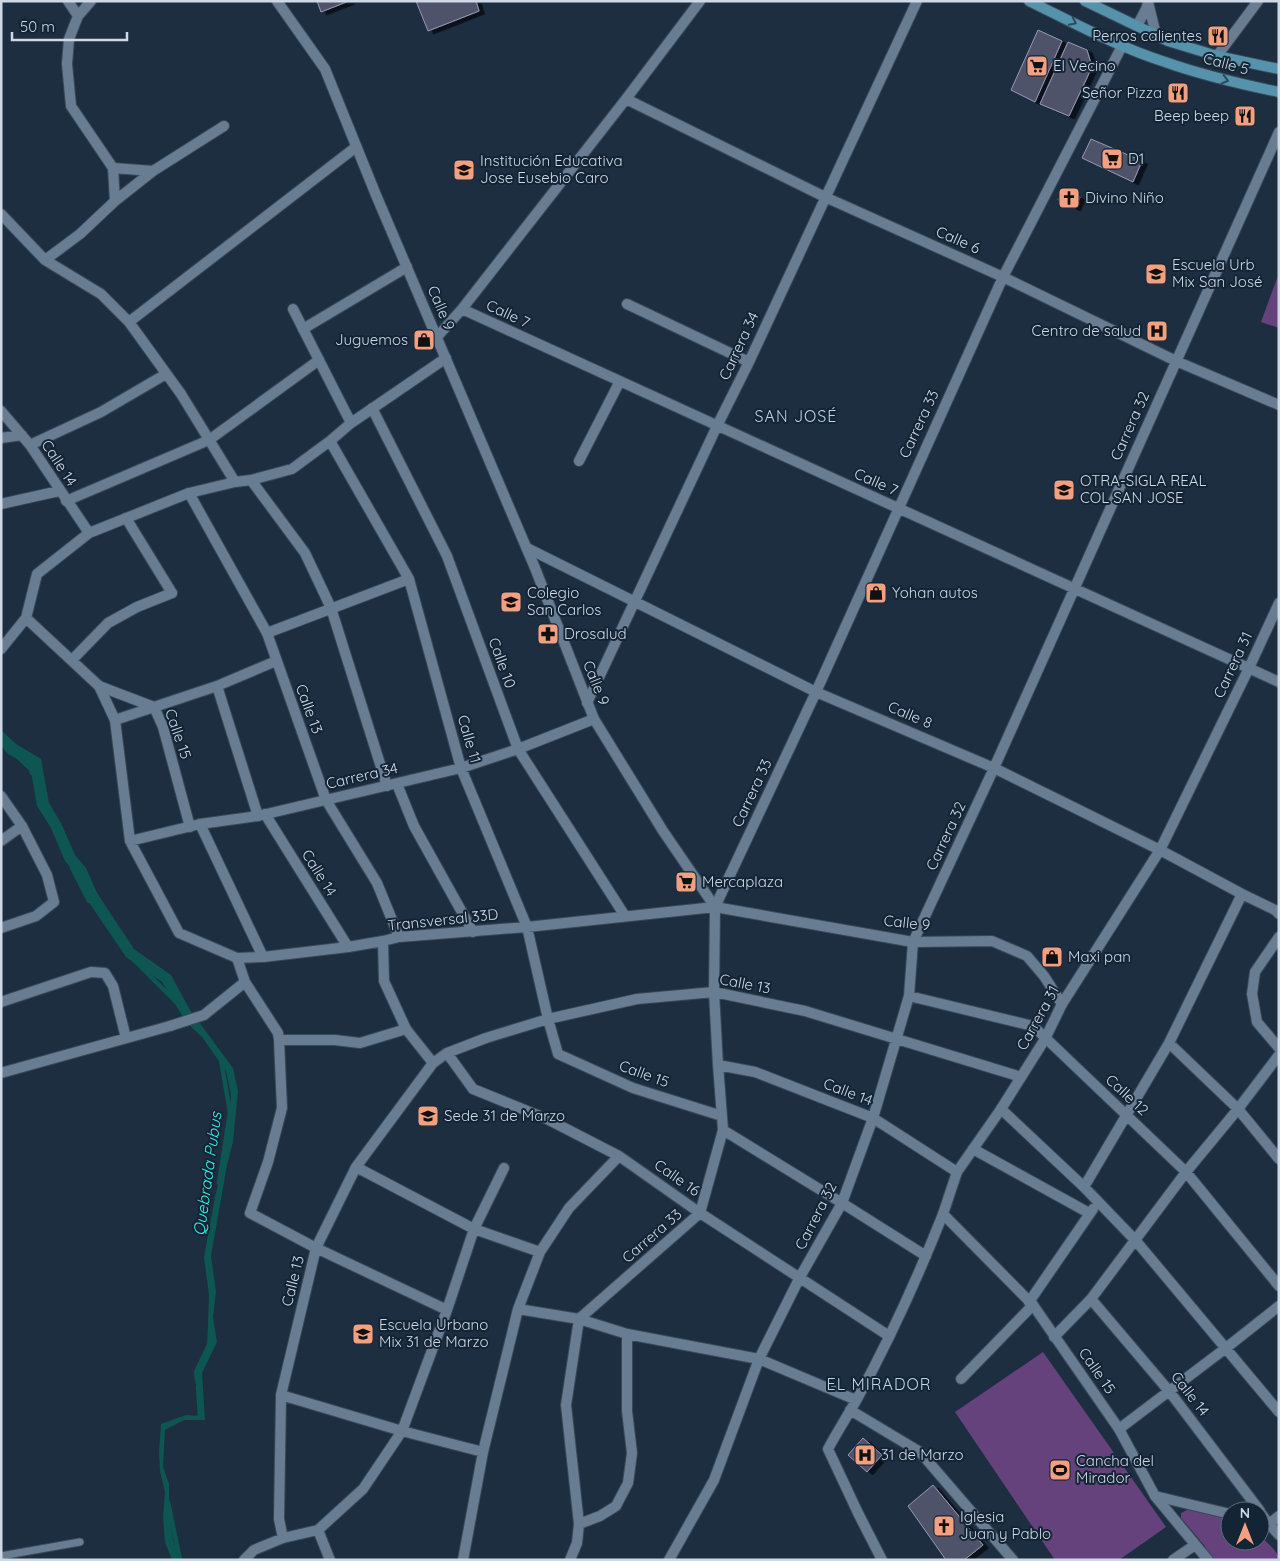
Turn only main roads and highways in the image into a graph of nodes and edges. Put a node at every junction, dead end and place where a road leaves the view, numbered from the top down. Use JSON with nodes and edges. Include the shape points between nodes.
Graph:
{"nodes":[{"id":1,"x":1029,"y":1,"type":"edge"},
{"id":2,"x":1085,"y":1,"type":"edge"},
{"id":3,"x":1279,"y":69,"type":"edge"},
{"id":4,"x":1279,"y":92,"type":"edge"}],
"edges":[{"from":1,"to":4,"type":"main road","name":"Calle 5","one_way":true,"via":[[1163,62],[1224,81]]},
{"from":2,"to":3,"type":"main road","name":"Calle 5","via":[[1168,41],[1217,56]]}]}
